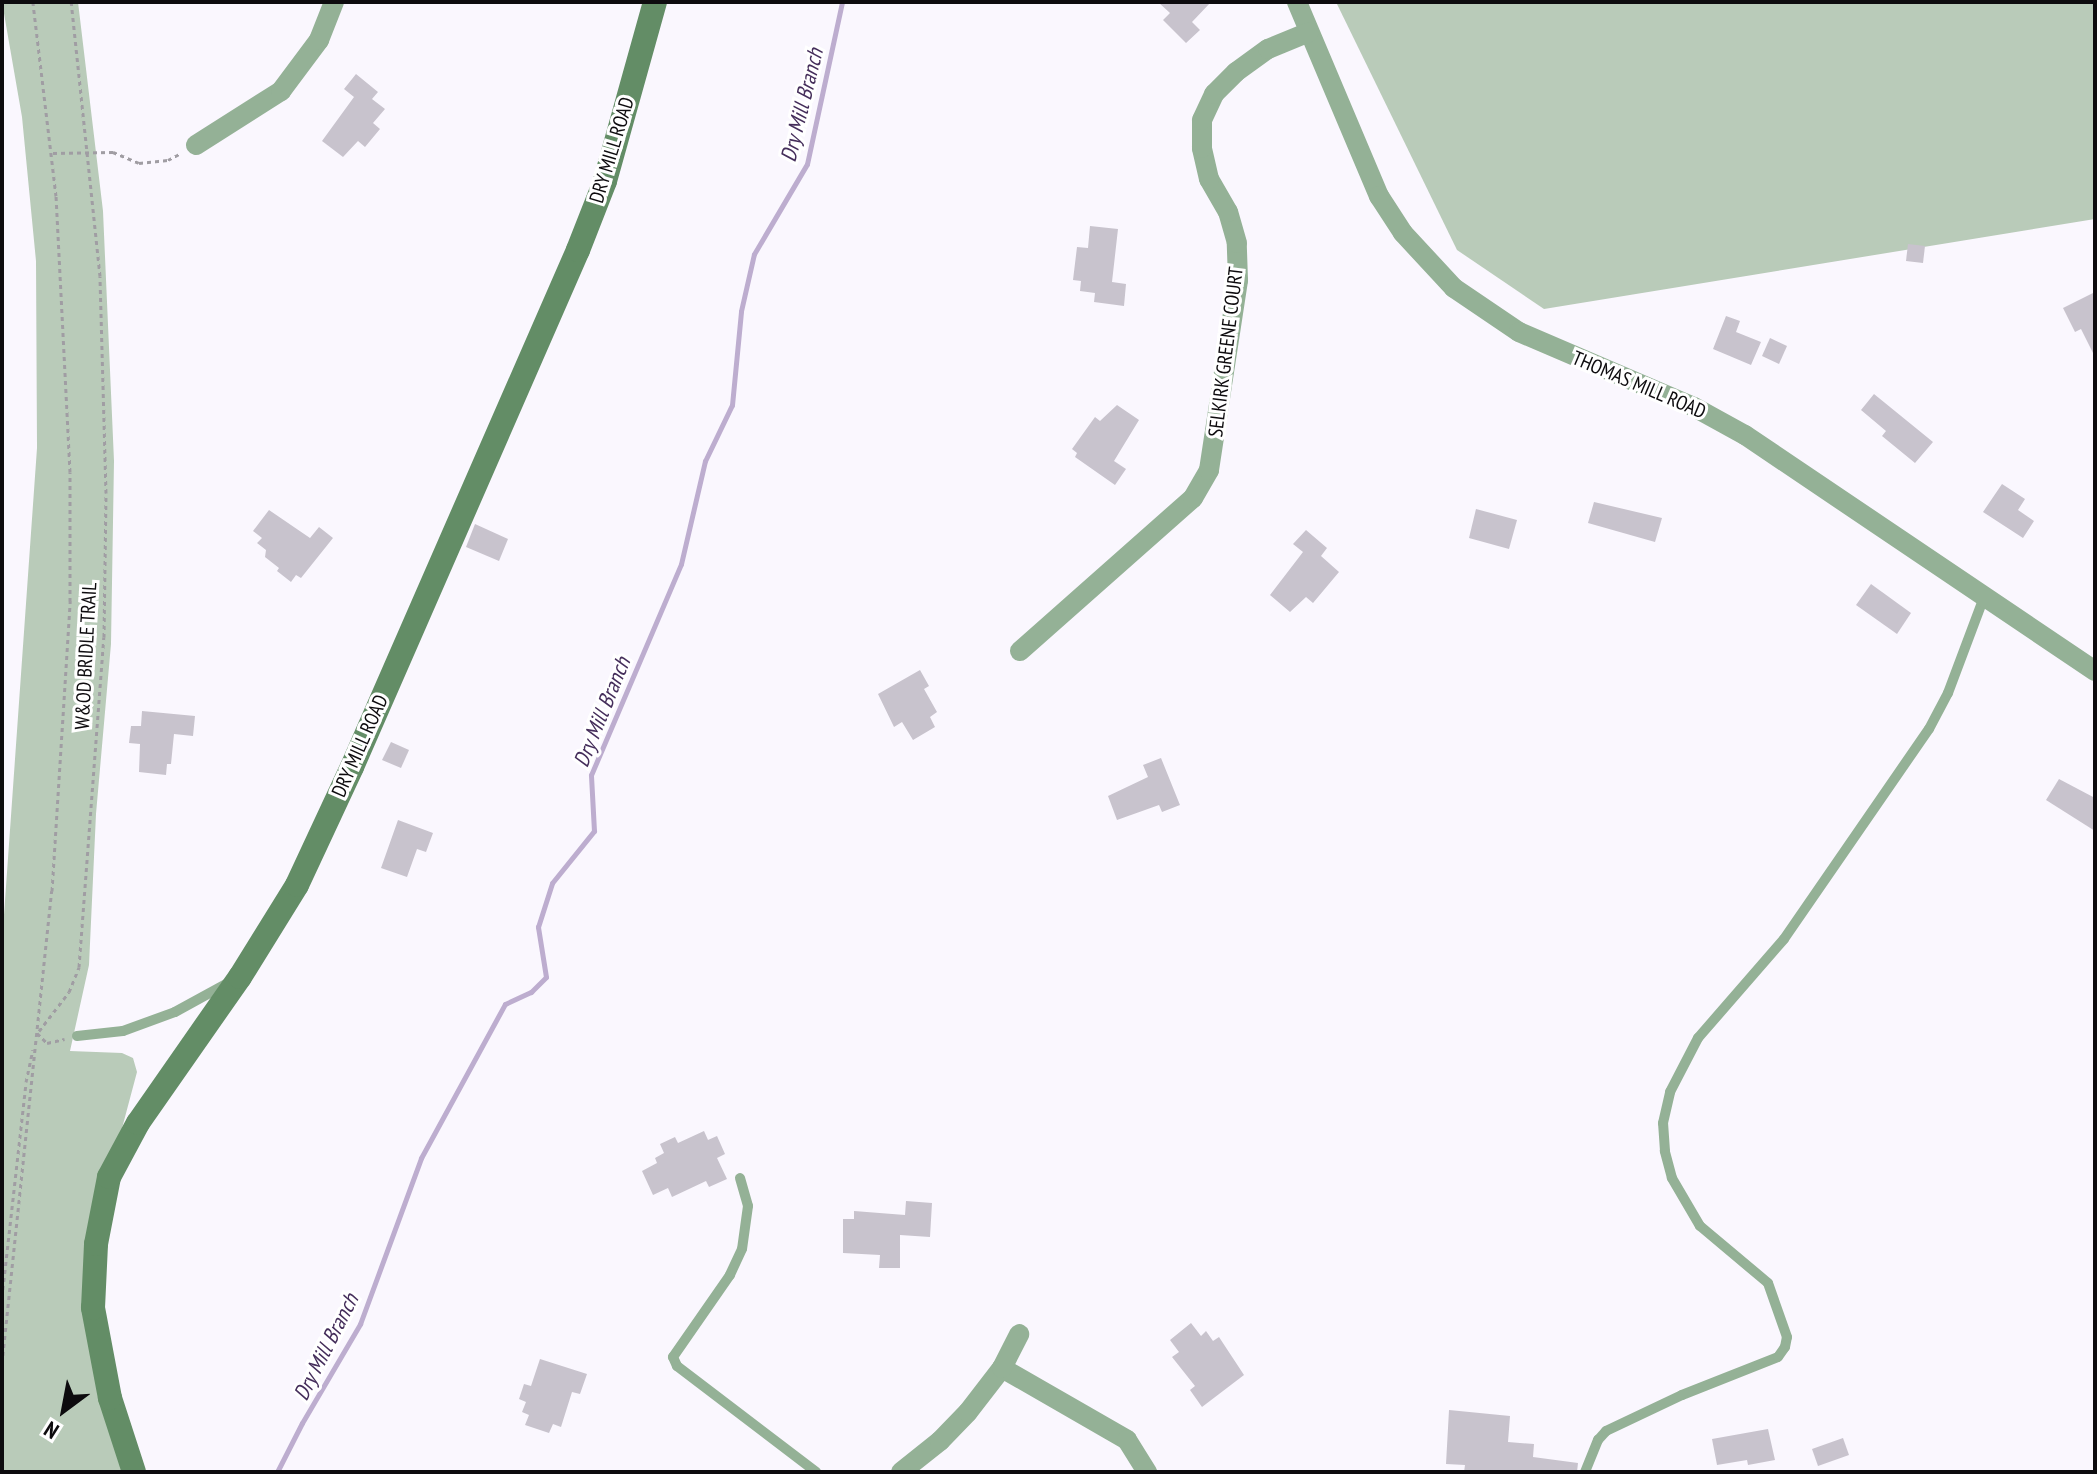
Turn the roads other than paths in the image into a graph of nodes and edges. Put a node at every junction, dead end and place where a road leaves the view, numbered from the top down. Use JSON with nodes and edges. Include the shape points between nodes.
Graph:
{"nodes":[{"id":1,"x":334,"y":2,"type":"edge"},
{"id":2,"x":655,"y":2,"type":"edge"},
{"id":3,"x":1297,"y":2,"type":"edge"},
{"id":4,"x":1309,"y":32,"type":"junction"},
{"id":5,"x":196,"y":145,"type":"road end"},
{"id":6,"x":1984,"y":597,"type":"junction"},
{"id":7,"x":1020,"y":651,"type":"dead end"},
{"id":8,"x":2095,"y":671,"type":"edge"},
{"id":9,"x":240,"y":977,"type":"junction"},
{"id":10,"x":77,"y":1036,"type":"road end"},
{"id":11,"x":740,"y":1178,"type":"dead end"},
{"id":12,"x":1019,"y":1334,"type":"dead end"},
{"id":13,"x":1002,"y":1368,"type":"junction"},
{"id":14,"x":134,"y":1472,"type":"edge"},
{"id":15,"x":816,"y":1472,"type":"edge"},
{"id":16,"x":901,"y":1472,"type":"edge"},
{"id":17,"x":1147,"y":1472,"type":"edge"},
{"id":18,"x":1585,"y":1472,"type":"edge"}],
"edges":[{"from":1,"to":5,"type":"street","via":[[319,40],[281,91]]},
{"from":2,"to":9,"type":"street","name":"DRY MILL ROAD","via":[[605,181],[578,250],[352,767],[297,885]]},
{"from":3,"to":4,"type":"street","name":"THOMAS MILL ROAD"},
{"from":4,"to":6,"type":"street","name":"THOMAS MILL ROAD","via":[[1379,196],[1403,233],[1454,288],[1519,332],[1694,407],[1745,435]]},
{"from":4,"to":7,"type":"street","name":"SELKIRK GREENE COURT","via":[[1268,49],[1236,72],[1214,94],[1202,120],[1209,179],[1228,212],[1237,243],[1238,280],[1209,470],[1193,498]]},
{"from":6,"to":8,"type":"street","name":"THOMAS MILL ROAD"},
{"from":6,"to":18,"type":"lane","via":[[1929,729],[1784,939],[1698,1038],[1670,1092],[1663,1123],[1672,1178],[1700,1226],[1768,1283],[1787,1337],[1785,1347],[1778,1357],[1606,1431]]},
{"from":9,"to":10,"type":"lane","via":[[175,1012],[123,1031]]},
{"from":9,"to":14,"type":"street","name":"DRY MILL ROAD","via":[[138,1123],[109,1177],[96,1244],[93,1308],[110,1398]]},
{"from":11,"to":15,"type":"lane","via":[[748,1206],[742,1249],[673,1357],[677,1366]]},
{"from":12,"to":13,"type":"street"},
{"from":13,"to":16,"type":"street","via":[[968,1412]]},
{"from":13,"to":17,"type":"street","via":[[1127,1440]]}]}
